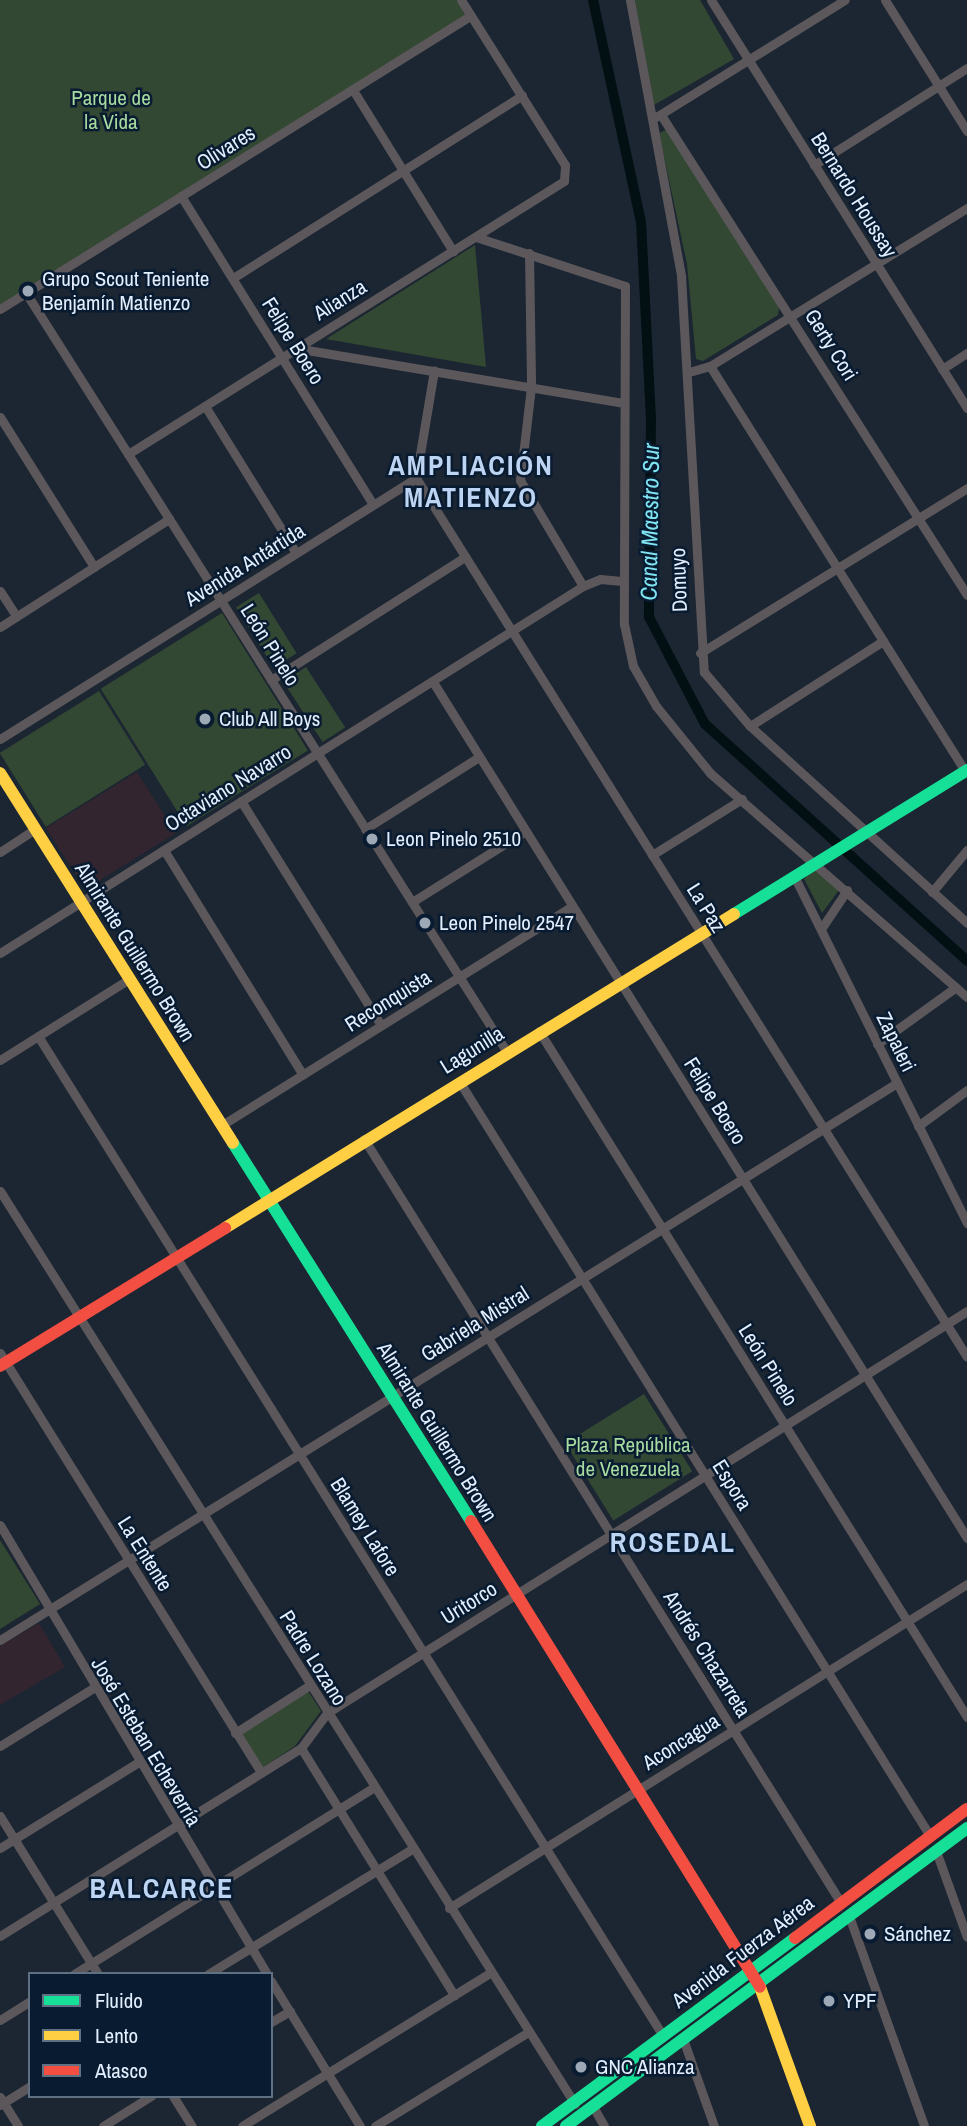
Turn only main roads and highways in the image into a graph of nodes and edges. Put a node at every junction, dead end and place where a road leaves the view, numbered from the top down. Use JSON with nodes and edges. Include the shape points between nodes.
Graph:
{"nodes":[{"id":1,"x":966,"y":770,"type":"edge"},
{"id":2,"x":0,"y":773,"type":"edge"},
{"id":3,"x":268,"y":1199,"type":"junction"},
{"id":4,"x":2,"y":1361,"type":"edge"},
{"id":5,"x":967,"y":1809,"type":"edge"},
{"id":6,"x":967,"y":1828,"type":"edge"},
{"id":7,"x":752,"y":1969,"type":"junction"},
{"id":8,"x":760,"y":1983,"type":"junction"},
{"id":9,"x":542,"y":2126,"type":"edge"},
{"id":10,"x":566,"y":2126,"type":"edge"},
{"id":11,"x":810,"y":2126,"type":"edge"}],
"edges":[{"from":1,"to":3,"type":"main road","name":"Lagunilla"},
{"from":2,"to":3,"type":"main road","name":"Almirante Guillermo Brown"},
{"from":3,"to":4,"type":"main road","name":"Lagunilla"},
{"from":3,"to":7,"type":"main road","name":"Almirante Guillermo Brown"},
{"from":5,"to":7,"type":"main road","name":"Avenida Fuerza Aérea"},
{"from":6,"to":8,"type":"main road","name":"Avenida Fuerza Aérea"},
{"from":7,"to":8,"type":"main road","name":"Almirante Guillermo Brown"},
{"from":7,"to":9,"type":"main road","name":"Avenida Fuerza Aérea"},
{"from":8,"to":10,"type":"main road","name":"Avenida Fuerza Aérea"},
{"from":8,"to":11,"type":"main road","name":"Almirante Guillermo Brown"}]}
